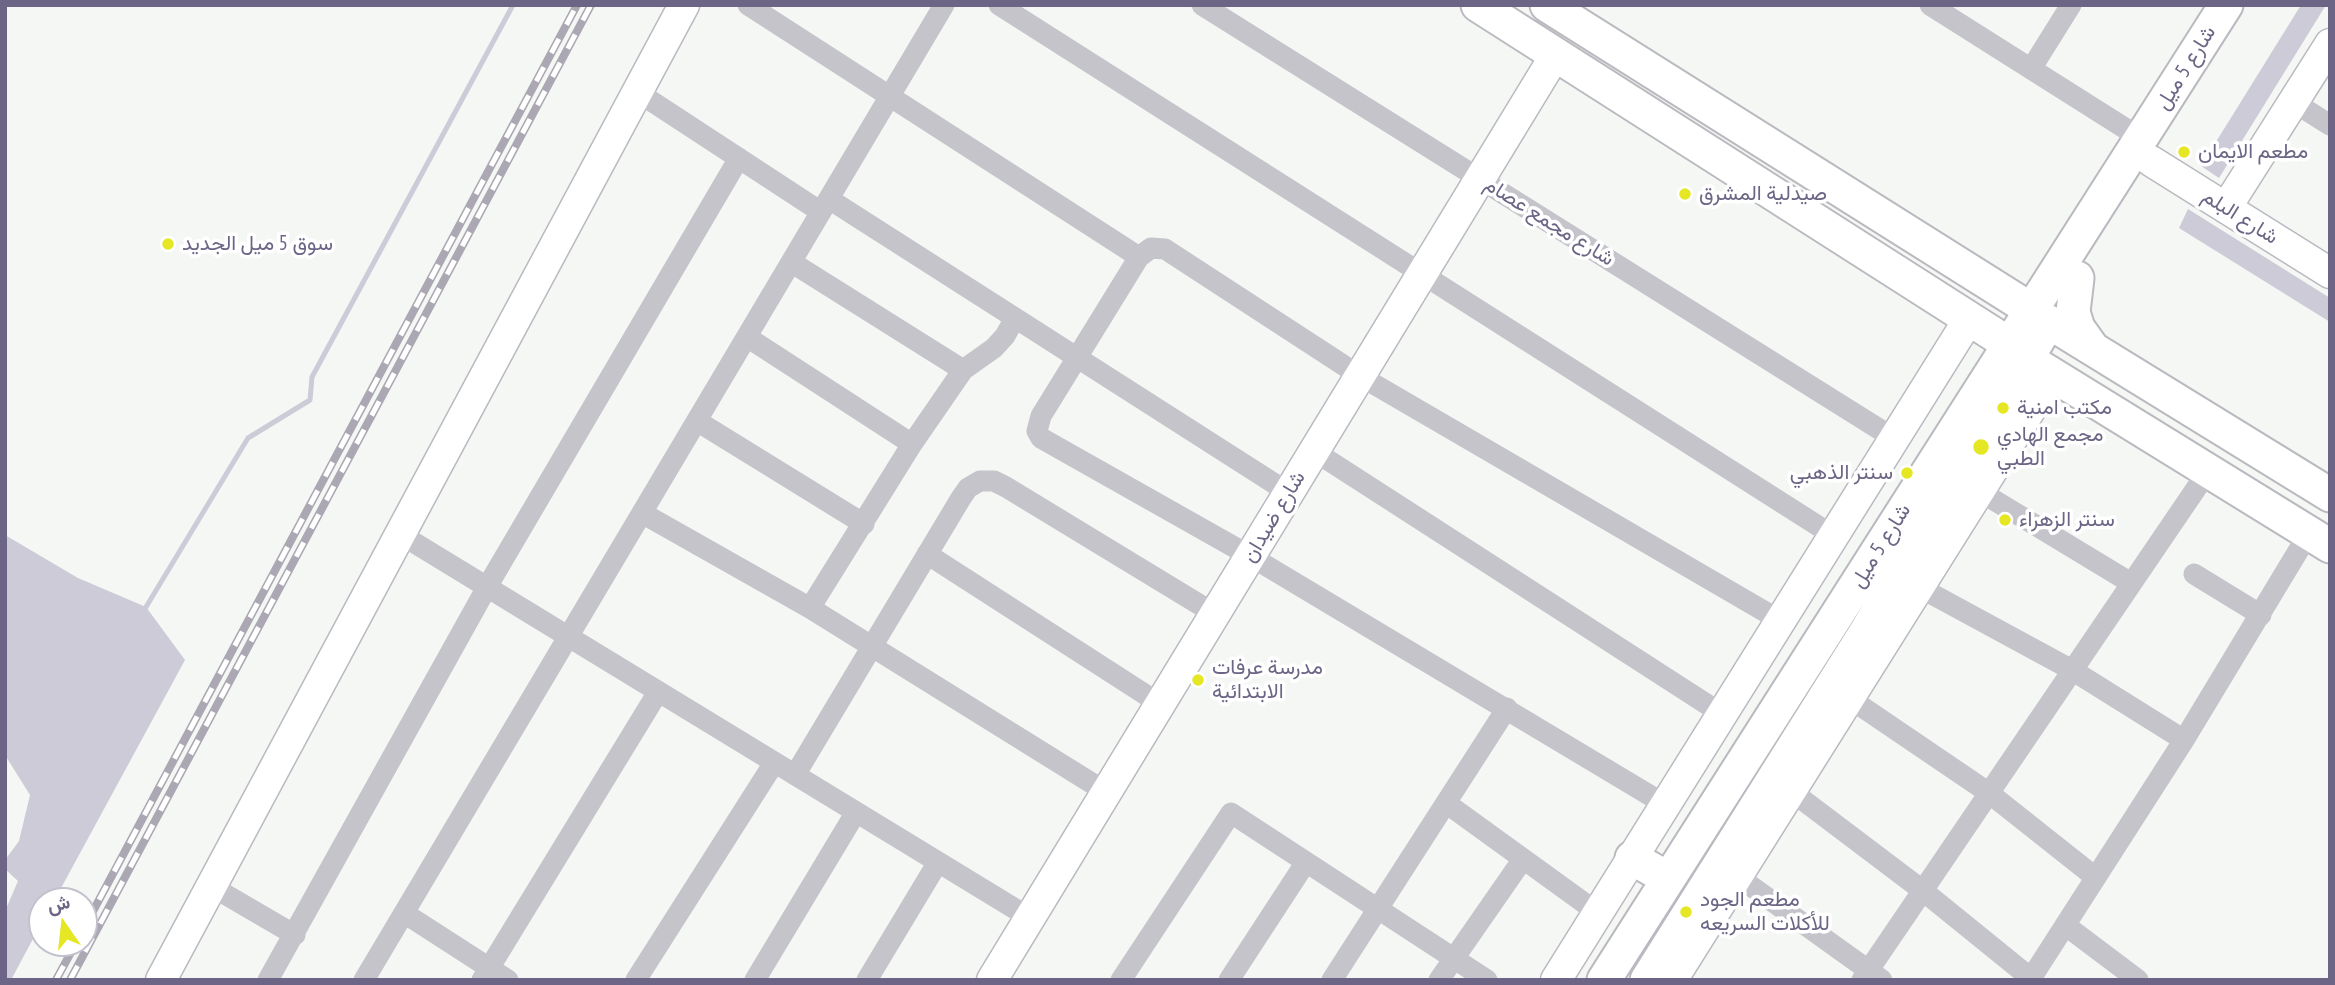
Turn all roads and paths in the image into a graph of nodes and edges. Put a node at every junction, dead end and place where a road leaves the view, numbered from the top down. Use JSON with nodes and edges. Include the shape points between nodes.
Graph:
{"nodes":[{"id":1,"x":684,"y":5,"type":"edge"},
{"id":2,"x":748,"y":5,"type":"edge"},
{"id":3,"x":944,"y":5,"type":"edge"},
{"id":4,"x":999,"y":5,"type":"edge"},
{"id":5,"x":1202,"y":5,"type":"edge"},
{"id":6,"x":1478,"y":5,"type":"edge"},
{"id":7,"x":1547,"y":5,"type":"edge"},
{"id":8,"x":1930,"y":5,"type":"edge"},
{"id":9,"x":2071,"y":5,"type":"edge"},
{"id":10,"x":2226,"y":5,"type":"edge"},
{"id":11,"x":2246,"y":5,"type":"edge"},
{"id":12,"x":2330,"y":44,"type":"edge"},
{"id":13,"x":1556,"y":54,"type":"junction"},
{"id":14,"x":2031,"y":69,"type":"junction"},
{"id":15,"x":636,"y":91,"type":"junction"},
{"id":16,"x":890,"y":95,"type":"junction"},
{"id":17,"x":2292,"y":101,"type":"junction"},
{"id":18,"x":2330,"y":125,"type":"edge"},
{"id":19,"x":2146,"y":150,"type":"junction"},
{"id":20,"x":739,"y":158,"type":"junction"},
{"id":21,"x":1480,"y":179,"type":"junction"},
{"id":22,"x":825,"y":205,"type":"junction"},
{"id":23,"x":2226,"y":208,"type":"junction"},
{"id":24,"x":1139,"y":257,"type":"junction"},
{"id":25,"x":791,"y":262,"type":"junction"},
{"id":26,"x":2069,"y":272,"type":"junction"},
{"id":27,"x":2330,"y":273,"type":"edge"},
{"id":28,"x":1423,"y":274,"type":"junction"},
{"id":29,"x":1996,"y":288,"type":"junction"},
{"id":30,"x":2041,"y":316,"type":"junction"},
{"id":31,"x":1015,"y":318,"type":"junction"},
{"id":32,"x":1972,"y":320,"type":"junction"},
{"id":33,"x":747,"y":337,"type":"junction"},
{"id":34,"x":2095,"y":351,"type":"junction"},
{"id":35,"x":1078,"y":360,"type":"junction"},
{"id":36,"x":2038,"y":367,"type":"junction"},
{"id":37,"x":963,"y":370,"type":"junction"},
{"id":38,"x":1360,"y":376,"type":"junction"},
{"id":39,"x":1994,"y":389,"type":"junction"},
{"id":40,"x":696,"y":421,"type":"junction"},
{"id":41,"x":1895,"y":439,"type":"junction"},
{"id":42,"x":912,"y":444,"type":"junction"},
{"id":43,"x":1314,"y":451,"type":"junction"},
{"id":44,"x":2208,"y":471,"type":"junction"},
{"id":45,"x":1979,"y":491,"type":"junction"},
{"id":46,"x":1289,"y":493,"type":"junction"},
{"id":47,"x":2330,"y":495,"type":"edge"},
{"id":48,"x":642,"y":513,"type":"junction"},
{"id":49,"x":864,"y":524,"type":"junction"},
{"id":50,"x":400,"y":534,"type":"junction"},
{"id":51,"x":1834,"y":536,"type":"junction"},
{"id":52,"x":2319,"y":540,"type":"edge"},
{"id":53,"x":927,"y":554,"type":"junction"},
{"id":54,"x":1250,"y":556,"type":"junction"},
{"id":55,"x":2194,"y":574,"type":"dead end"},
{"id":56,"x":2131,"y":583,"type":"junction"},
{"id":57,"x":487,"y":587,"type":"junction"},
{"id":58,"x":1919,"y":587,"type":"junction"},
{"id":59,"x":810,"y":608,"type":"junction"},
{"id":60,"x":1839,"y":613,"type":"junction"},
{"id":61,"x":1215,"y":614,"type":"junction"},
{"id":62,"x":2262,"y":615,"type":"junction"},
{"id":63,"x":1781,"y":621,"type":"junction"},
{"id":64,"x":1866,"y":632,"type":"junction"},
{"id":65,"x":568,"y":637,"type":"junction"},
{"id":66,"x":872,"y":646,"type":"junction"},
{"id":67,"x":2072,"y":670,"type":"junction"},
{"id":68,"x":658,"y":691,"type":"junction"},
{"id":69,"x":1849,"y":698,"type":"junction"},
{"id":70,"x":1160,"y":704,"type":"junction"},
{"id":71,"x":1507,"y":708,"type":"junction"},
{"id":72,"x":1723,"y":714,"type":"junction"},
{"id":73,"x":2184,"y":740,"type":"junction"},
{"id":74,"x":774,"y":763,"type":"junction"},
{"id":75,"x":795,"y":775,"type":"junction"},
{"id":76,"x":1791,"y":791,"type":"junction"},
{"id":77,"x":1106,"y":792,"type":"junction"},
{"id":78,"x":1989,"y":793,"type":"junction"},
{"id":79,"x":1446,"y":803,"type":"junction"},
{"id":80,"x":1666,"y":804,"type":"junction"},
{"id":81,"x":856,"y":812,"type":"junction"},
{"id":82,"x":1632,"y":858,"type":"junction"},
{"id":83,"x":1523,"y":859,"type":"junction"},
{"id":84,"x":938,"y":862,"type":"junction"},
{"id":85,"x":1306,"y":862,"type":"junction"},
{"id":86,"x":2095,"y":877,"type":"junction"},
{"id":87,"x":1667,"y":878,"type":"junction"},
{"id":88,"x":1726,"y":881,"type":"junction"},
{"id":89,"x":211,"y":886,"type":"junction"},
{"id":90,"x":1923,"y":890,"type":"junction"},
{"id":91,"x":1378,"y":909,"type":"junction"},
{"id":92,"x":1598,"y":913,"type":"junction"},
{"id":93,"x":404,"y":914,"type":"junction"},
{"id":94,"x":1030,"y":918,"type":"junction"},
{"id":95,"x":2064,"y":925,"type":"junction"},
{"id":96,"x":295,"y":935,"type":"junction"},
{"id":97,"x":1453,"y":957,"type":"junction"},
{"id":98,"x":486,"y":974,"type":"edge"},
{"id":99,"x":1871,"y":976,"type":"edge"},
{"id":100,"x":1681,"y":977,"type":"edge"},
{"id":101,"x":2031,"y":979,"type":"edge"},
{"id":102,"x":161,"y":980,"type":"edge"},
{"id":103,"x":268,"y":980,"type":"edge"},
{"id":104,"x":364,"y":980,"type":"edge"},
{"id":105,"x":508,"y":980,"type":"edge"},
{"id":106,"x":636,"y":980,"type":"edge"},
{"id":107,"x":755,"y":980,"type":"edge"},
{"id":108,"x":867,"y":980,"type":"edge"},
{"id":109,"x":992,"y":980,"type":"edge"},
{"id":110,"x":1121,"y":980,"type":"edge"},
{"id":111,"x":1228,"y":980,"type":"edge"},
{"id":112,"x":1332,"y":980,"type":"edge"},
{"id":113,"x":1438,"y":980,"type":"edge"},
{"id":114,"x":1487,"y":980,"type":"edge"},
{"id":115,"x":1556,"y":980,"type":"edge"},
{"id":116,"x":1604,"y":980,"type":"edge"},
{"id":117,"x":1647,"y":980,"type":"edge"},
{"id":118,"x":2138,"y":980,"type":"edge"}],
"edges":[{"from":1,"to":15,"type":"street"},
{"from":2,"to":16,"type":"street"},
{"from":3,"to":16,"type":"street"},
{"from":4,"to":28,"type":"street"},
{"from":5,"to":21,"type":"street","name":"شارع مجمع عصام"},
{"from":6,"to":13,"type":"main road"},
{"from":7,"to":29,"type":"main road"},
{"from":8,"to":14,"type":"street"},
{"from":9,"to":14,"type":"street"},
{"from":10,"to":19,"type":"main road","name":"شارع 5 ميل"},
{"from":11,"to":19,"type":"main road","name":"شارع 5 ميل"},
{"from":12,"to":17,"type":"street"},
{"from":13,"to":21,"type":"street","name":"شارع ضيدان"},
{"from":13,"to":32,"type":"main road"},
{"from":14,"to":19,"type":"street"},
{"from":15,"to":20,"type":"street"},
{"from":15,"to":50,"type":"street"},
{"from":16,"to":22,"type":"street"},
{"from":16,"to":24,"type":"street"},
{"from":17,"to":18,"type":"street"},
{"from":17,"to":23,"type":"street"},
{"from":19,"to":23,"type":"street","name":"شارع البلم"},
{"from":19,"to":26,"type":"main road","name":"شارع 5 ميل"},
{"from":20,"to":22,"type":"street"},
{"from":20,"to":57,"type":"street"},
{"from":21,"to":28,"type":"street","name":"شارع ضيدان"},
{"from":21,"to":41,"type":"street","name":"شارع مجمع عصام"},
{"from":22,"to":25,"type":"street"},
{"from":22,"to":31,"type":"street"},
{"from":23,"to":27,"type":"street","name":"شارع البلم"},
{"from":24,"to":35,"type":"street"},
{"from":24,"to":38,"type":"street","via":[[1151,248],[1165,249]]},
{"from":25,"to":33,"type":"street"},
{"from":25,"to":37,"type":"street"},
{"from":26,"to":29,"type":"main road","via":[[2024,290]]},
{"from":26,"to":30,"type":"main road","name":"شارع 5 ميل"},
{"from":26,"to":34,"type":"main road","via":[[2078,328]]},
{"from":28,"to":38,"type":"street","name":"شارع ضيدان"},
{"from":28,"to":51,"type":"street"},
{"from":29,"to":30,"type":"main road"},
{"from":30,"to":34,"type":"main road"},
{"from":30,"to":36,"type":"main road","name":"شارع 5 ميل"},
{"from":31,"to":35,"type":"street"},
{"from":31,"to":37,"type":"street","via":[[994,348]]},
{"from":32,"to":36,"type":"main road"},
{"from":32,"to":39,"type":"main road","via":[[1989,343]]},
{"from":32,"to":41,"type":"street"},
{"from":33,"to":40,"type":"street"},
{"from":33,"to":42,"type":"street"},
{"from":34,"to":47,"type":"main road"},
{"from":35,"to":46,"type":"street"},
{"from":35,"to":54,"type":"street","via":[[1037,423],[1041,438]]},
{"from":36,"to":39,"type":"main road","name":"شارع 5 ميل"},
{"from":36,"to":44,"type":"main road"},
{"from":36,"to":45,"type":"street"},
{"from":37,"to":42,"type":"street"},
{"from":38,"to":43,"type":"street","name":"شارع ضيدان"},
{"from":38,"to":63,"type":"street"},
{"from":39,"to":60,"type":"main road","name":"شارع 5 ميل"},
{"from":39,"to":64,"type":"main road","name":"شارع 5 ميل"},
{"from":40,"to":48,"type":"street"},
{"from":40,"to":49,"type":"street"},
{"from":41,"to":51,"type":"street"},
{"from":42,"to":49,"type":"street"},
{"from":43,"to":46,"type":"street","name":"شارع ضيدان"},
{"from":43,"to":72,"type":"street"},
{"from":44,"to":52,"type":"main road"},
{"from":44,"to":56,"type":"street"},
{"from":45,"to":56,"type":"street"},
{"from":45,"to":58,"type":"street"},
{"from":46,"to":54,"type":"street","name":"شارع ضيدان"},
{"from":48,"to":59,"type":"street"},
{"from":48,"to":65,"type":"street"},
{"from":49,"to":59,"type":"street"},
{"from":50,"to":57,"type":"street"},
{"from":50,"to":89,"type":"street"},
{"from":51,"to":63,"type":"street"},
{"from":52,"to":62,"type":"street"},
{"from":53,"to":61,"type":"street","via":[[968,488],[980,481],[994,481]]},
{"from":53,"to":66,"type":"street"},
{"from":53,"to":70,"type":"street"},
{"from":54,"to":61,"type":"street","name":"شارع ضيدان"},
{"from":54,"to":71,"type":"street"},
{"from":55,"to":62,"type":"street"},
{"from":56,"to":67,"type":"street"},
{"from":57,"to":65,"type":"street"},
{"from":57,"to":96,"type":"street"},
{"from":58,"to":67,"type":"street"},
{"from":58,"to":69,"type":"street"},
{"from":59,"to":66,"type":"street"},
{"from":60,"to":64,"type":"main road"},
{"from":60,"to":87,"type":"main road","name":"شارع 5 ميل"},
{"from":61,"to":70,"type":"street","name":"شارع ضيدان"},
{"from":62,"to":73,"type":"street"},
{"from":63,"to":72,"type":"street"},
{"from":64,"to":88,"type":"main road","name":"شارع 5 ميل"},
{"from":65,"to":68,"type":"street"},
{"from":65,"to":93,"type":"street"},
{"from":66,"to":75,"type":"street"},
{"from":66,"to":77,"type":"street"},
{"from":67,"to":73,"type":"street"},
{"from":67,"to":78,"type":"street"},
{"from":68,"to":74,"type":"street"},
{"from":68,"to":98,"type":"street"},
{"from":69,"to":76,"type":"street"},
{"from":69,"to":78,"type":"street"},
{"from":70,"to":77,"type":"street","name":"شارع ضيدان"},
{"from":71,"to":79,"type":"street"},
{"from":71,"to":80,"type":"street"},
{"from":72,"to":80,"type":"street"},
{"from":73,"to":86,"type":"street"},
{"from":74,"to":75,"type":"street"},
{"from":74,"to":106,"type":"street"},
{"from":75,"to":81,"type":"street"},
{"from":76,"to":88,"type":"street"},
{"from":76,"to":90,"type":"street"},
{"from":77,"to":94,"type":"street","name":"شارع ضيدان"},
{"from":78,"to":86,"type":"street"},
{"from":78,"to":90,"type":"street"},
{"from":79,"to":83,"type":"street"},
{"from":79,"to":91,"type":"street"},
{"from":80,"to":82,"type":"street"},
{"from":81,"to":84,"type":"street"},
{"from":81,"to":107,"type":"street"},
{"from":82,"to":87,"type":"main road"},
{"from":82,"to":92,"type":"street"},
{"from":83,"to":92,"type":"street"},
{"from":83,"to":97,"type":"street"},
{"from":84,"to":94,"type":"street"},
{"from":84,"to":108,"type":"street"},
{"from":85,"to":91,"type":"street"},
{"from":85,"to":110,"type":"street","via":[[1231,813]]},
{"from":85,"to":111,"type":"street"},
{"from":86,"to":95,"type":"street"},
{"from":87,"to":116,"type":"main road","name":"شارع 5 ميل"},
{"from":88,"to":99,"type":"street"},
{"from":88,"to":100,"type":"street"},
{"from":88,"to":117,"type":"main road","name":"شارع 5 ميل"},
{"from":89,"to":96,"type":"street"},
{"from":89,"to":102,"type":"street"},
{"from":90,"to":99,"type":"street"},
{"from":90,"to":101,"type":"street"},
{"from":91,"to":97,"type":"street"},
{"from":91,"to":112,"type":"street"},
{"from":92,"to":115,"type":"street"},
{"from":93,"to":98,"type":"street"},
{"from":93,"to":104,"type":"street"},
{"from":94,"to":109,"type":"street","name":"شارع ضيدان"},
{"from":95,"to":101,"type":"street"},
{"from":95,"to":118,"type":"street"},
{"from":96,"to":103,"type":"street"},
{"from":97,"to":113,"type":"street"},
{"from":97,"to":114,"type":"street"},
{"from":98,"to":105,"type":"street"}]}
